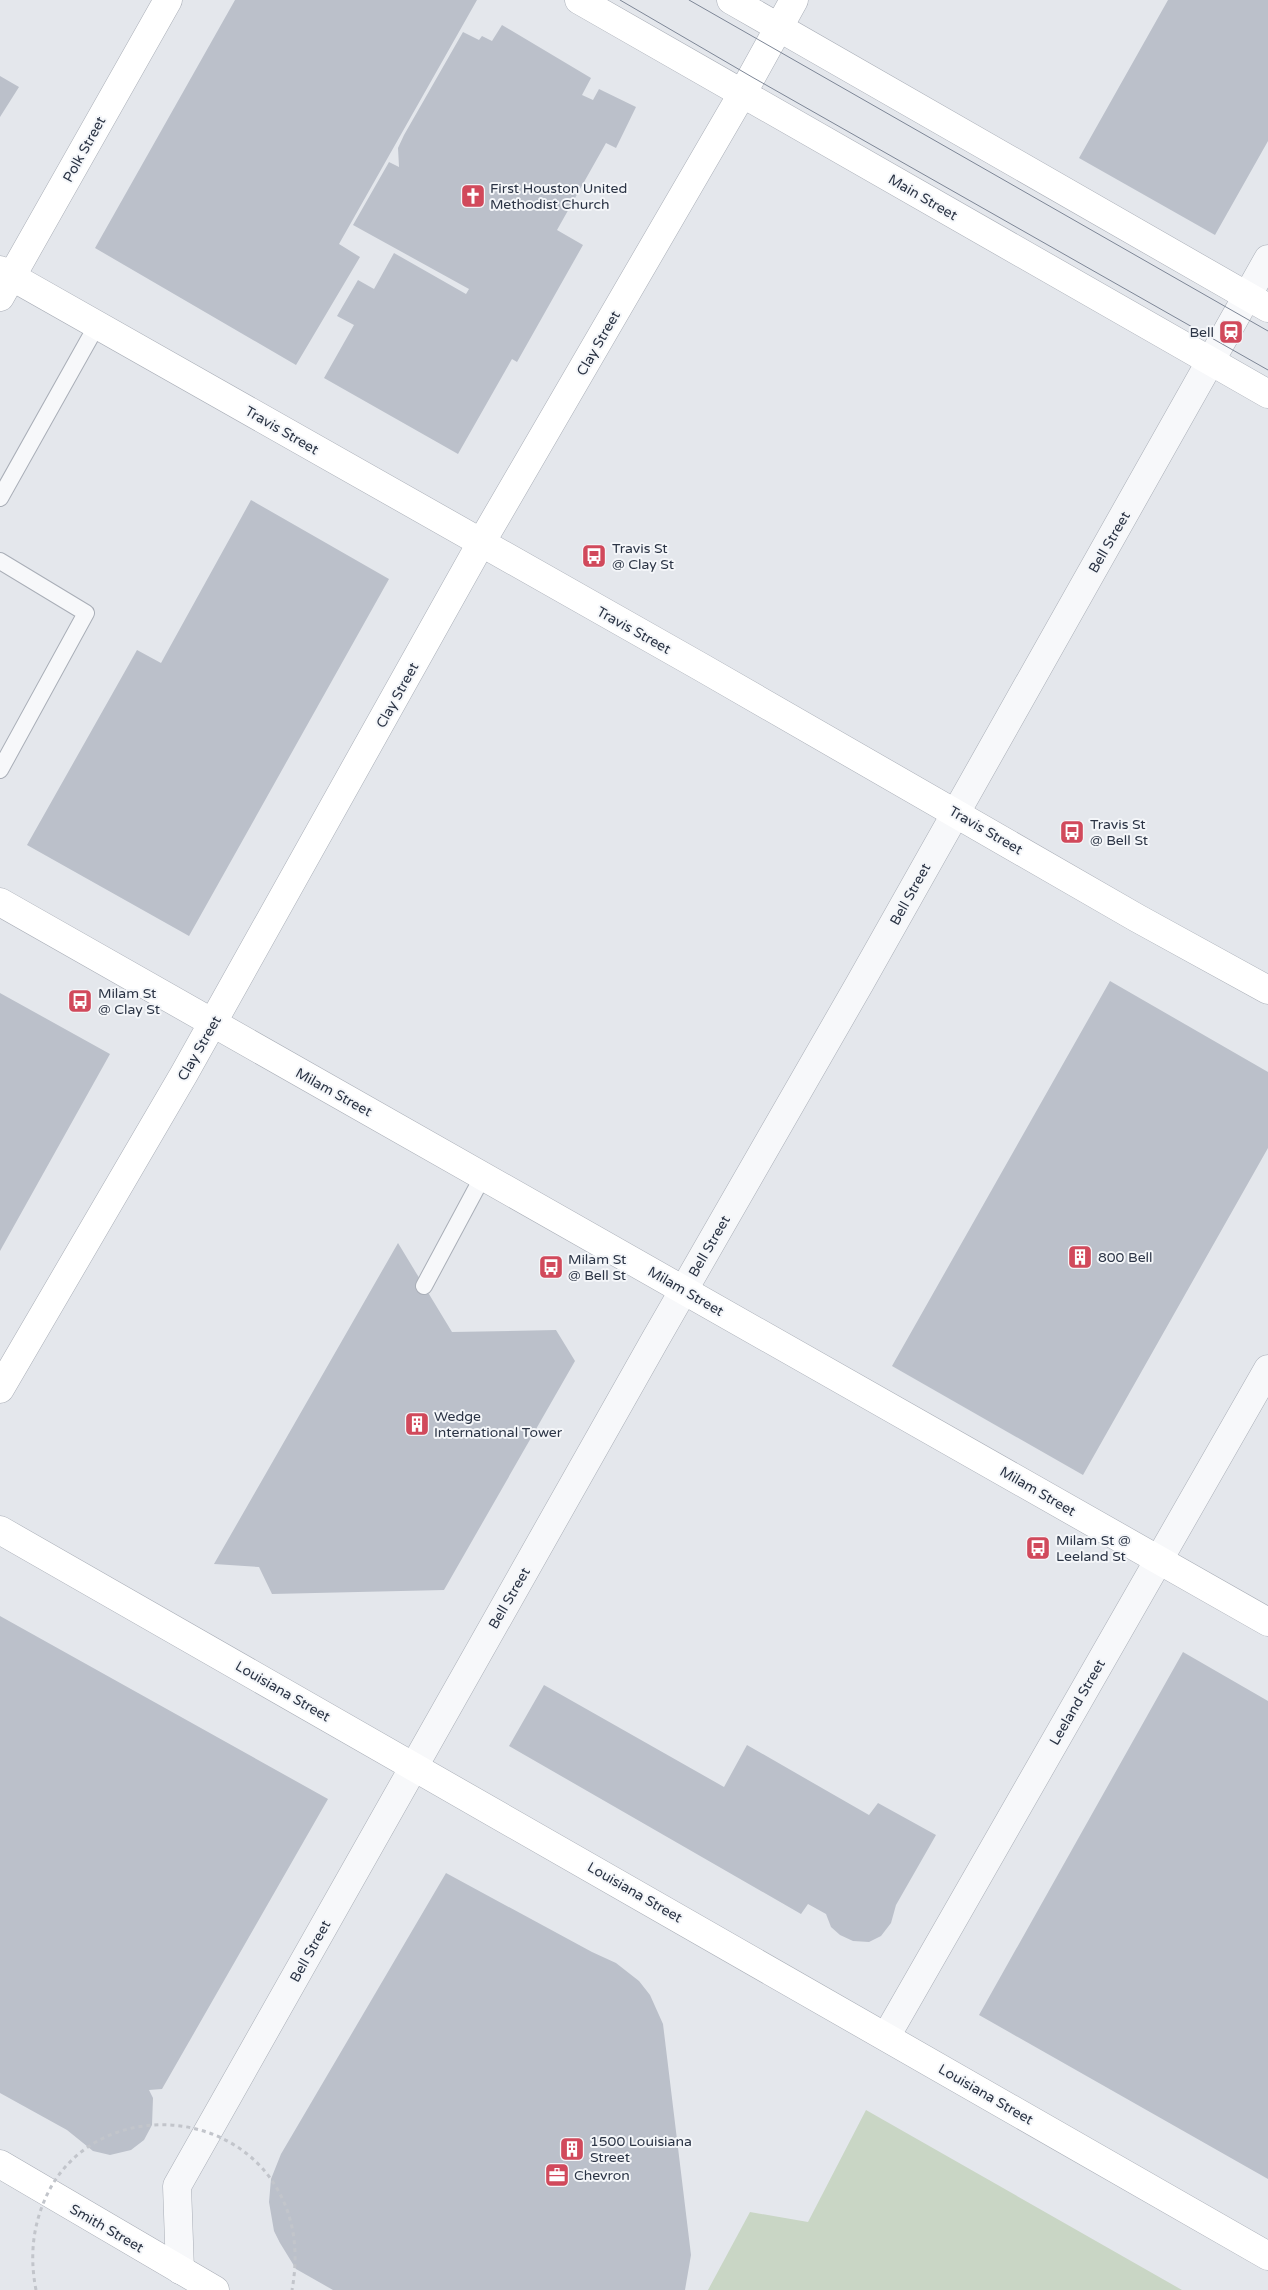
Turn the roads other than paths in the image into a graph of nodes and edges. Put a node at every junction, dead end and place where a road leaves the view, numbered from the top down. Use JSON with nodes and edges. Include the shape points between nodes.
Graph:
{"nodes":[{"id":1,"x":168,"y":0,"type":"edge"},
{"id":2,"x":579,"y":0,"type":"edge"},
{"id":3,"x":731,"y":0,"type":"edge"},
{"id":4,"x":794,"y":0,"type":"edge"},
{"id":5,"x":779,"y":28,"type":"junction"},
{"id":6,"x":742,"y":94,"type":"junction"},
{"id":7,"x":1268,"y":259,"type":"edge"},
{"id":8,"x":4,"y":281,"type":"edge"},
{"id":9,"x":1258,"y":302,"type":"edge"},
{"id":10,"x":96,"y":324,"type":"junction"},
{"id":11,"x":1211,"y":361,"type":"junction"},
{"id":12,"x":1268,"y":394,"type":"edge"},
{"id":13,"x":0,"y":498,"type":"edge"},
{"id":14,"x":481,"y":543,"type":"junction"},
{"id":15,"x":0,"y":561,"type":"edge"},
{"id":16,"x":0,"y":770,"type":"edge"},
{"id":17,"x":955,"y":812,"type":"junction"},
{"id":18,"x":0,"y":902,"type":"edge"},
{"id":19,"x":1268,"y":990,"type":"edge"},
{"id":20,"x":213,"y":1023,"type":"junction"},
{"id":21,"x":483,"y":1176,"type":"junction"},
{"id":22,"x":424,"y":1286,"type":"dead end"},
{"id":23,"x":684,"y":1290,"type":"junction"},
{"id":24,"x":1268,"y":1369,"type":"edge"},
{"id":25,"x":0,"y":1389,"type":"edge"},
{"id":26,"x":0,"y":1530,"type":"edge"},
{"id":27,"x":1159,"y":1560,"type":"junction"},
{"id":28,"x":1268,"y":1622,"type":"edge"},
{"id":29,"x":414,"y":1766,"type":"junction"},
{"id":30,"x":886,"y":2035,"type":"junction"},
{"id":31,"x":0,"y":2164,"type":"edge"},
{"id":32,"x":1268,"y":2256,"type":"edge"},
{"id":33,"x":180,"y":2270,"type":"junction"},
{"id":34,"x":215,"y":2290,"type":"edge"}],
"edges":[{"from":1,"to":8,"type":"main road","name":"Polk Street"},
{"from":2,"to":6,"type":"main road","name":"Main Street"},
{"from":3,"to":5,"type":"main road"},
{"from":4,"to":5,"type":"main road","name":"Clay Street"},
{"from":5,"to":6,"type":"main road","name":"Clay Street"},
{"from":5,"to":9,"type":"main road"},
{"from":6,"to":11,"type":"main road","name":"Main Street"},
{"from":6,"to":14,"type":"main road","name":"Clay Street"},
{"from":7,"to":9,"type":"street","name":"Bell Street"},
{"from":8,"to":10,"type":"main road","name":"Travis Street"},
{"from":9,"to":11,"type":"street","name":"Bell Street"},
{"from":10,"to":13,"type":"lane"},
{"from":10,"to":14,"type":"main road","name":"Travis Street"},
{"from":11,"to":12,"type":"main road","name":"Main Street"},
{"from":11,"to":17,"type":"street","name":"Bell Street"},
{"from":14,"to":17,"type":"main road","name":"Travis Street"},
{"from":14,"to":20,"type":"main road","name":"Clay Street"},
{"from":15,"to":16,"type":"lane","via":[[86,613]]},
{"from":17,"to":19,"type":"main road","name":"Travis Street"},
{"from":17,"to":23,"type":"street","name":"Bell Street"},
{"from":18,"to":20,"type":"main road","name":"Milam Street"},
{"from":20,"to":21,"type":"main road","name":"Milam Street"},
{"from":20,"to":25,"type":"main road","name":"Clay Street"},
{"from":21,"to":22,"type":"lane"},
{"from":21,"to":23,"type":"main road","name":"Milam Street"},
{"from":23,"to":27,"type":"main road","name":"Milam Street"},
{"from":23,"to":29,"type":"street","name":"Bell Street"},
{"from":24,"to":27,"type":"street","name":"Leeland Street"},
{"from":26,"to":29,"type":"main road","name":"Louisiana Street"},
{"from":27,"to":28,"type":"main road","name":"Milam Street"},
{"from":27,"to":30,"type":"street","name":"Leeland Street"},
{"from":29,"to":30,"type":"main road","name":"Louisiana Street"},
{"from":29,"to":33,"type":"street","name":"Bell Street","via":[[177,2186]]},
{"from":30,"to":32,"type":"main road","name":"Louisiana Street"},
{"from":31,"to":33,"type":"main road","name":"Smith Street"},
{"from":33,"to":34,"type":"main road","name":"Smith Street"}]}
